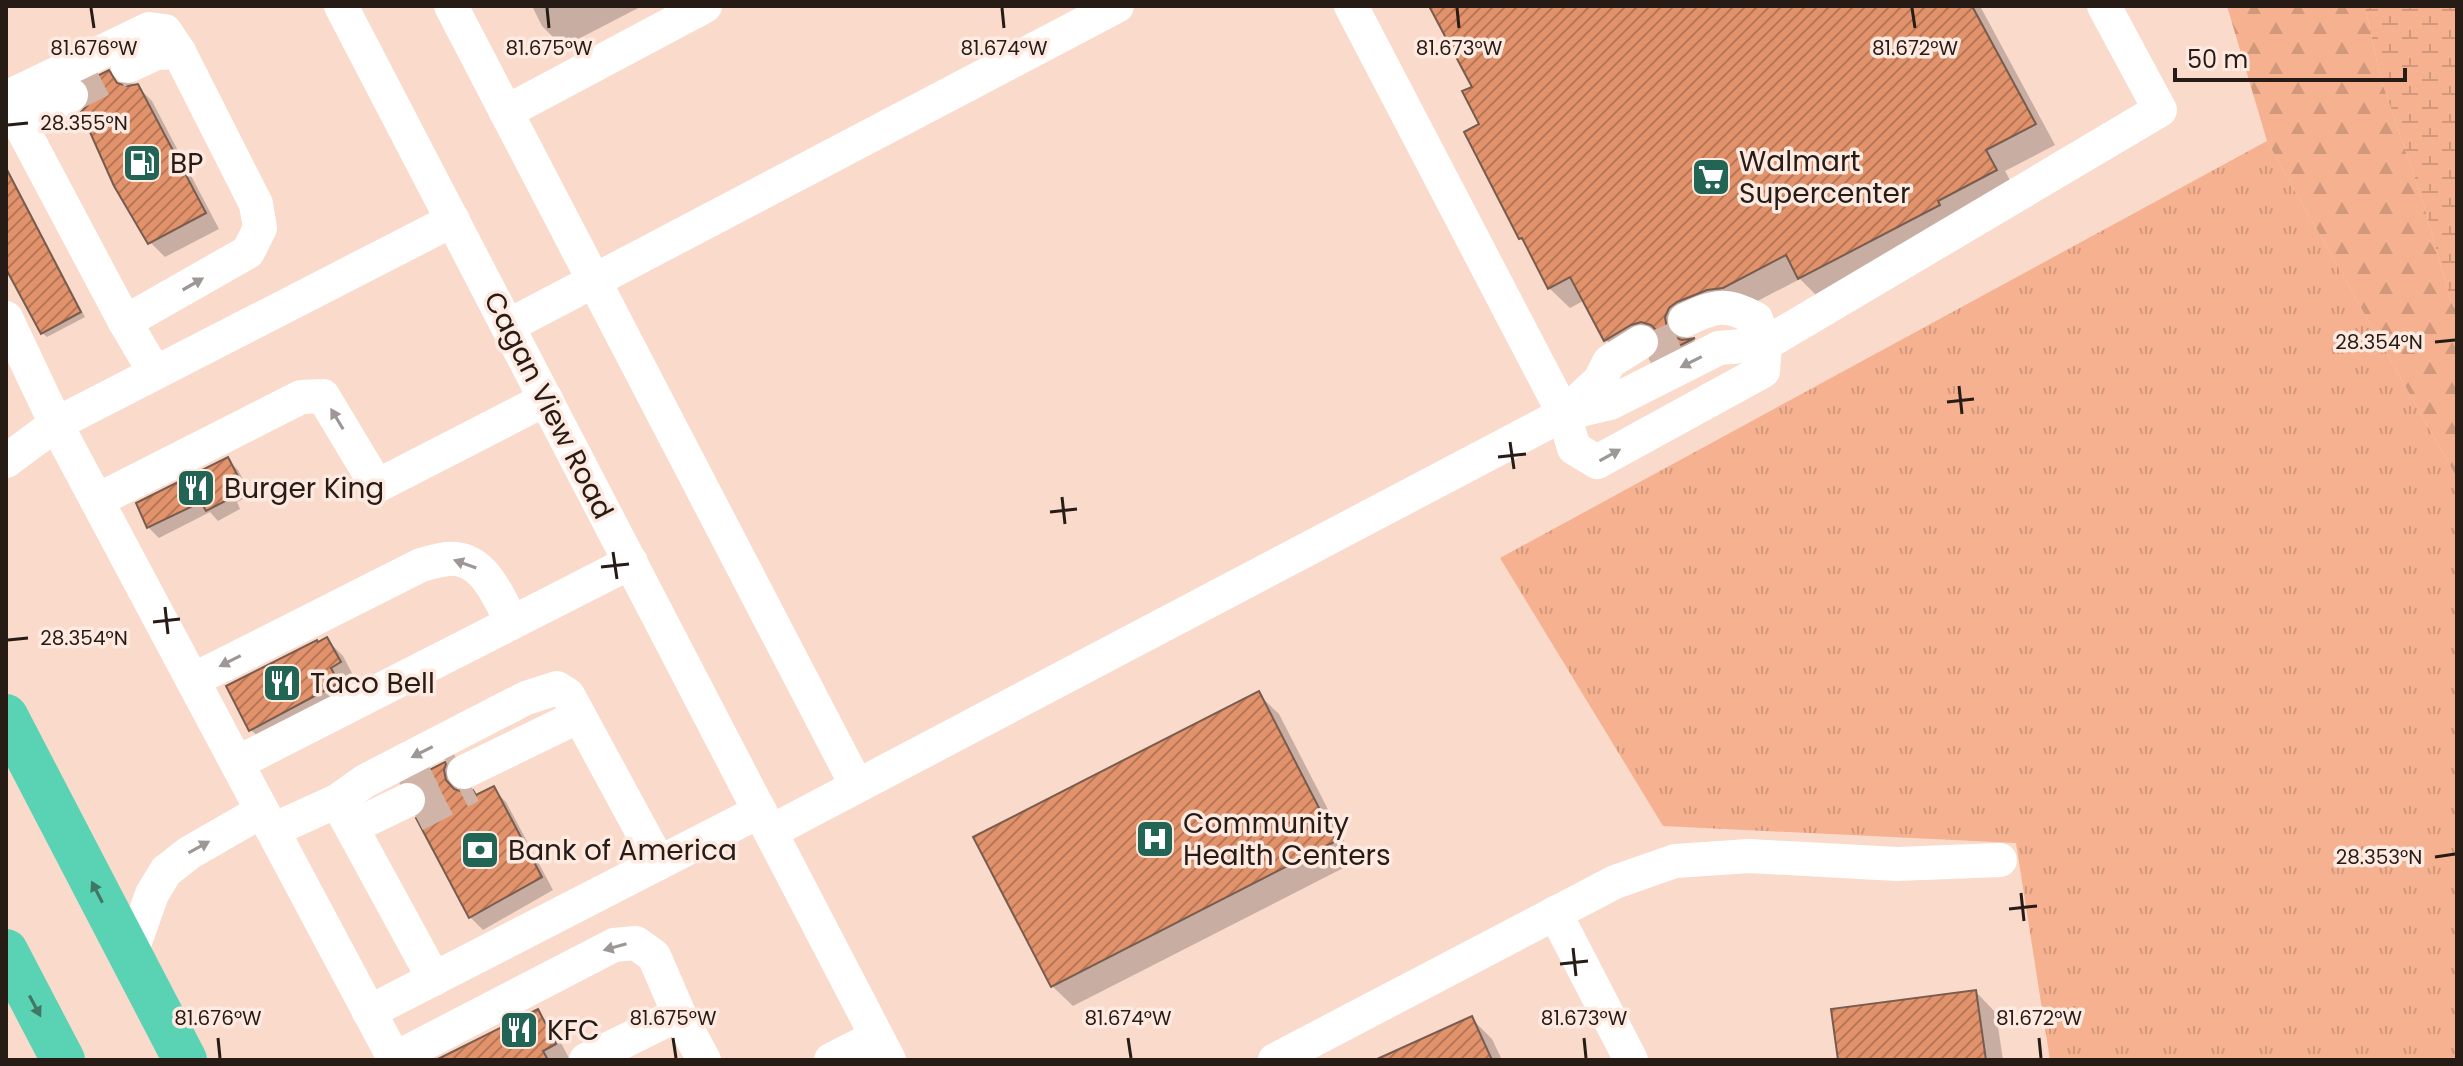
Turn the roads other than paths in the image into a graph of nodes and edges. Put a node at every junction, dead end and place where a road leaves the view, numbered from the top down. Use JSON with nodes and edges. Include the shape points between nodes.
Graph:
{"nodes":[{"id":1,"x":341,"y":6,"type":"edge"},
{"id":2,"x":451,"y":6,"type":"edge"},
{"id":3,"x":705,"y":6,"type":"edge"},
{"id":4,"x":1117,"y":6,"type":"edge"},
{"id":5,"x":1351,"y":6,"type":"edge"},
{"id":6,"x":2104,"y":6,"type":"edge"},
{"id":7,"x":179,"y":52,"type":"junction"},
{"id":8,"x":128,"y":66,"type":"tunnel mouth"},
{"id":9,"x":71,"y":95,"type":"tunnel mouth"},
{"id":10,"x":10,"y":106,"type":"edge"},
{"id":11,"x":506,"y":112,"type":"junction"},
{"id":12,"x":453,"y":220,"type":"junction"},
{"id":13,"x":593,"y":281,"type":"junction"},
{"id":14,"x":6,"y":318,"type":"edge"},
{"id":15,"x":125,"y":322,"type":"junction"},
{"id":16,"x":508,"y":326,"type":"junction"},
{"id":17,"x":1688,"y":326,"type":"tunnel mouth"},
{"id":18,"x":1765,"y":344,"type":"junction"},
{"id":19,"x":1644,"y":347,"type":"tunnel mouth"},
{"id":20,"x":155,"y":373,"type":"junction"},
{"id":21,"x":546,"y":399,"type":"junction"},
{"id":22,"x":1564,"y":414,"type":"junction"},
{"id":23,"x":56,"y":424,"type":"junction"},
{"id":24,"x":6,"y":461,"type":"edge"},
{"id":25,"x":98,"y":500,"type":"junction"},
{"id":26,"x":631,"y":562,"type":"junction"},
{"id":27,"x":512,"y":622,"type":"junction"},
{"id":28,"x":193,"y":680,"type":"junction"},
{"id":29,"x":576,"y":710,"type":"junction"},
{"id":30,"x":6,"y":716,"type":"edge"},
{"id":31,"x":237,"y":763,"type":"junction"},
{"id":32,"x":464,"y":772,"type":"tunnel mouth"},
{"id":33,"x":857,"y":786,"type":"junction"},
{"id":34,"x":408,"y":800,"type":"tunnel mouth"},
{"id":35,"x":268,"y":820,"type":"junction"},
{"id":36,"x":348,"y":821,"type":"junction"},
{"id":37,"x":766,"y":821,"type":"junction"},
{"id":38,"x":2000,"y":860,"type":"dead end"},
{"id":39,"x":659,"y":863,"type":"junction"},
{"id":40,"x":1555,"y":913,"type":"junction"},
{"id":41,"x":6,"y":951,"type":"edge"},
{"id":42,"x":130,"y":956,"type":"junction"},
{"id":43,"x":434,"y":979,"type":"junction"},
{"id":44,"x":369,"y":1012,"type":"junction"},
{"id":45,"x":679,"y":1014,"type":"junction"},
{"id":46,"x":882,"y":1049,"type":"edge"},
{"id":47,"x":1295,"y":1055,"type":"edge"},
{"id":48,"x":395,"y":1059,"type":"edge"},
{"id":49,"x":63,"y":1060,"type":"edge"},
{"id":50,"x":185,"y":1060,"type":"edge"},
{"id":51,"x":586,"y":1060,"type":"edge"},
{"id":52,"x":704,"y":1060,"type":"edge"},
{"id":53,"x":831,"y":1060,"type":"edge"},
{"id":54,"x":1631,"y":1060,"type":"edge"}],
"edges":[{"from":1,"to":12,"type":"street","name":"Cagan View Road"},
{"from":2,"to":11,"type":"street"},
{"from":3,"to":11,"type":"street"},
{"from":4,"to":13,"type":"street"},
{"from":5,"to":22,"type":"street"},
{"from":6,"to":18,"type":"street","via":[[2160,110]]},
{"from":7,"to":8,"type":"street","via":[[156,53]]},
{"from":7,"to":10,"type":"street","via":[[165,31],[149,29]]},
{"from":15,"to":7,"type":"street","one_way":true,"via":[[248,252],[260,228],[256,204]]},
{"from":9,"to":10,"type":"street"},
{"from":10,"to":15,"type":"street"},
{"from":11,"to":13,"type":"street"},
{"from":12,"to":16,"type":"street","name":"Cagan View Road"},
{"from":12,"to":20,"type":"street"},
{"from":13,"to":16,"type":"street"},
{"from":13,"to":33,"type":"street"},
{"from":14,"to":23,"type":"street"},
{"from":15,"to":20,"type":"street"},
{"from":16,"to":21,"type":"street","name":"Cagan View Road"},
{"from":17,"to":18,"type":"street","via":[[1712,307],[1742,311],[1756,319]]},
{"from":18,"to":22,"type":"street","one_way":true,"via":[[1719,348],[1610,403]]},
{"from":22,"to":18,"type":"street","one_way":true,"via":[[1574,448],[1597,462],[1763,371]]},
{"from":19,"to":22,"type":"street","via":[[1609,362],[1600,380]]},
{"from":20,"to":23,"type":"street"},
{"from":21,"to":25,"type":"street","one_way":true,"via":[[377,486],[323,396],[301,397]]},
{"from":21,"to":26,"type":"street","name":"Cagan View Road"},
{"from":22,"to":33,"type":"street"},
{"from":23,"to":24,"type":"street"},
{"from":23,"to":25,"type":"street"},
{"from":25,"to":28,"type":"street"},
{"from":26,"to":27,"type":"street"},
{"from":26,"to":37,"type":"street","name":"Cagan View Road"},
{"from":27,"to":28,"type":"street","one_way":true,"via":[[487,577],[470,562],[449,559],[421,565]]},
{"from":27,"to":31,"type":"street"},
{"from":28,"to":31,"type":"street"},
{"from":29,"to":32,"type":"street"},
{"from":29,"to":36,"type":"street","one_way":true,"via":[[557,688],[526,698],[365,781]]},
{"from":29,"to":39,"type":"street"},
{"from":42,"to":30,"type":"highway","one_way":true},
{"from":31,"to":35,"type":"street"},
{"from":33,"to":37,"type":"street"},
{"from":34,"to":36,"type":"street"},
{"from":35,"to":36,"type":"street"},
{"from":42,"to":35,"type":"street","one_way":true,"via":[[166,871],[189,853]]},
{"from":35,"to":44,"type":"street"},
{"from":36,"to":43,"type":"street"},
{"from":37,"to":39,"type":"street"},
{"from":37,"to":46,"type":"street","name":"Cagan View Road"},
{"from":38,"to":40,"type":"street","via":[[1897,864],[1749,856],[1675,861],[1615,882]]},
{"from":39,"to":43,"type":"street"},
{"from":40,"to":47,"type":"street"},
{"from":40,"to":54,"type":"street"},
{"from":41,"to":49,"type":"highway","one_way":true},
{"from":42,"to":50,"type":"highway"},
{"from":43,"to":44,"type":"street"},
{"from":44,"to":48,"type":"street"},
{"from":45,"to":48,"type":"street","one_way":true,"via":[[654,956],[636,943],[614,945]]},
{"from":45,"to":51,"type":"street"},
{"from":45,"to":52,"type":"street"},
{"from":46,"to":53,"type":"street"}]}
